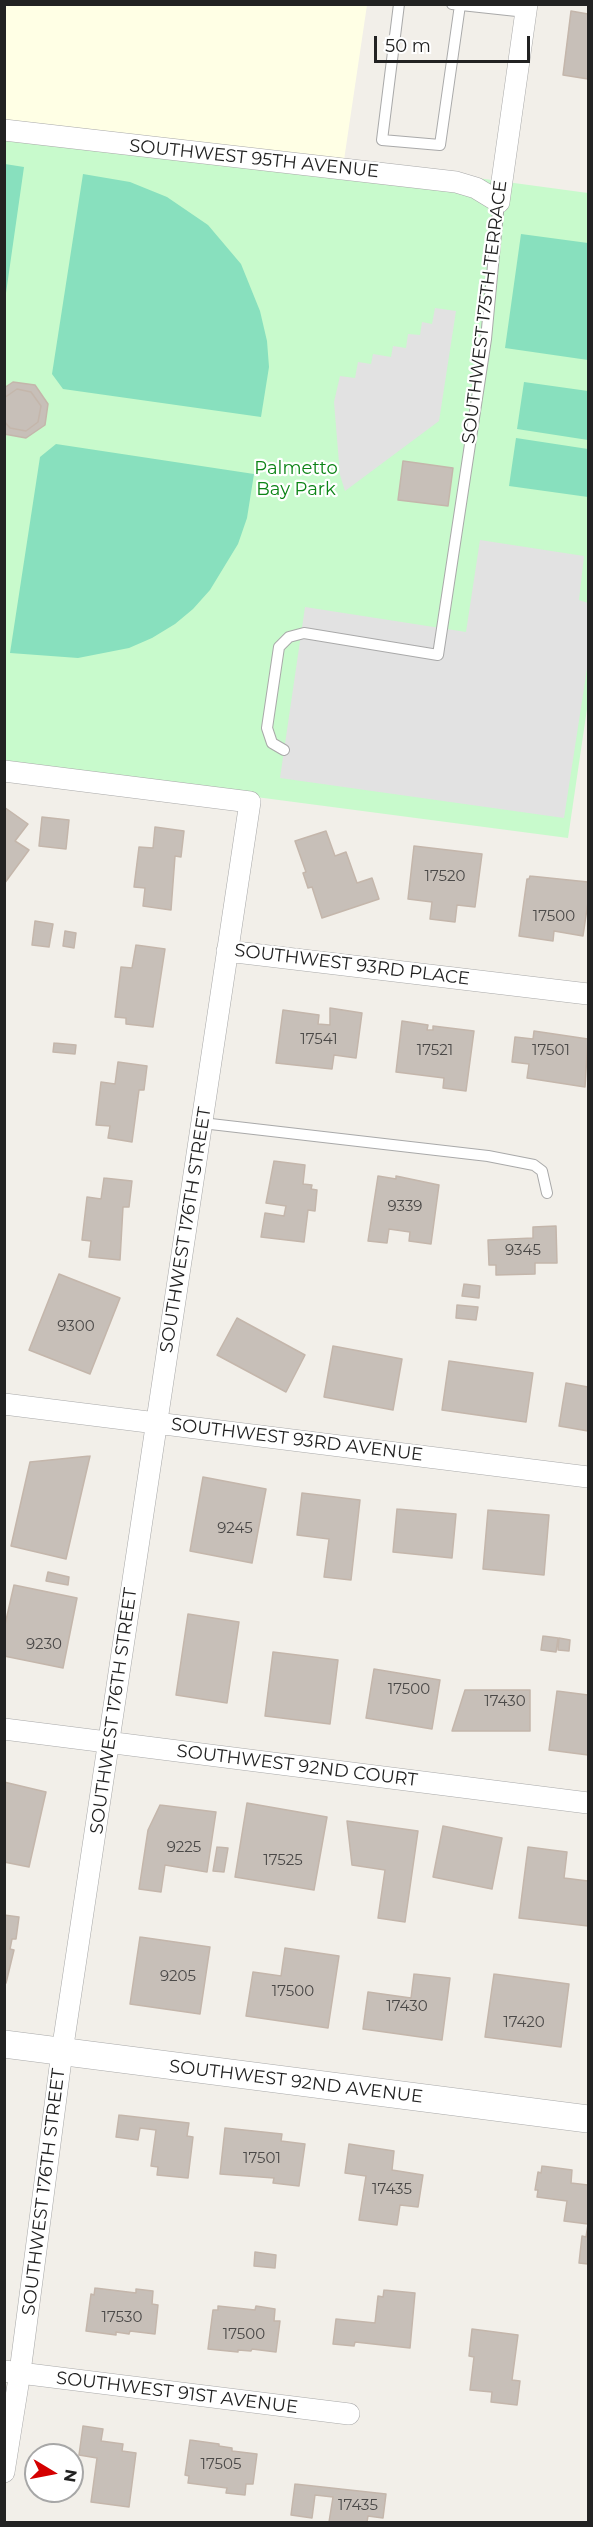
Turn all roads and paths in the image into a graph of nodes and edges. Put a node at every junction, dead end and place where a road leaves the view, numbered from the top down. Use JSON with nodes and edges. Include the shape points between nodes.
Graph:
{"nodes":[{"id":1,"x":399,"y":4,"type":"edge"},
{"id":2,"x":456,"y":5,"type":"edge"},
{"id":3,"x":526,"y":8,"type":"edge"},
{"id":4,"x":4,"y":130,"type":"edge"},
{"id":5,"x":499,"y":202,"type":"junction"},
{"id":6,"x":284,"y":750,"type":"dead end"},
{"id":7,"x":4,"y":771,"type":"edge"},
{"id":8,"x":227,"y":951,"type":"junction"},
{"id":9,"x":588,"y":994,"type":"edge"},
{"id":10,"x":202,"y":1123,"type":"junction"},
{"id":11,"x":547,"y":1193,"type":"dead end"},
{"id":12,"x":4,"y":1404,"type":"edge"},
{"id":13,"x":157,"y":1422,"type":"junction"},
{"id":14,"x":588,"y":1477,"type":"edge"},
{"id":15,"x":4,"y":1729,"type":"edge"},
{"id":16,"x":110,"y":1742,"type":"junction"},
{"id":17,"x":588,"y":1803,"type":"edge"},
{"id":18,"x":4,"y":2044,"type":"edge"},
{"id":19,"x":62,"y":2052,"type":"junction"},
{"id":20,"x":588,"y":2119,"type":"edge"},
{"id":21,"x":12,"y":2372,"type":"edge"},
{"id":22,"x":349,"y":2415,"type":"dead end"},
{"id":23,"x":4,"y":2472,"type":"edge"}],
"edges":[{"from":1,"to":2,"type":"lane","via":[[382,140],[440,145]]},
{"from":2,"to":3,"type":"lane"},
{"from":3,"to":5,"type":"street","name":"SOUTHWEST 175TH TERRACE"},
{"from":4,"to":5,"type":"street","name":"SOUTHWEST 95TH AVENUE","via":[[456,182]]},
{"from":5,"to":6,"type":"lane","name":"SOUTHWEST 175TH TERRACE","via":[[486,339],[438,655],[304,633],[289,637],[279,647],[267,728],[272,743]]},
{"from":7,"to":8,"type":"street","name":"SOUTHWEST 93RD PLACE","via":[[250,802]]},
{"from":8,"to":9,"type":"street","name":"SOUTHWEST 93RD PLACE"},
{"from":8,"to":10,"type":"street","name":"SOUTHWEST 176TH STREET"},
{"from":10,"to":11,"type":"lane","via":[[488,1156],[534,1165],[542,1171]]},
{"from":10,"to":13,"type":"street","name":"SOUTHWEST 176TH STREET"},
{"from":12,"to":13,"type":"street","name":"SOUTHWEST 93RD AVENUE"},
{"from":13,"to":14,"type":"street","name":"SOUTHWEST 93RD AVENUE"},
{"from":13,"to":16,"type":"street","name":"SOUTHWEST 176TH STREET"},
{"from":15,"to":16,"type":"street","name":"SOUTHWEST 92ND COURT"},
{"from":16,"to":17,"type":"street","name":"SOUTHWEST 92ND COURT"},
{"from":16,"to":19,"type":"street","name":"SOUTHWEST 176TH STREET"},
{"from":18,"to":19,"type":"street","name":"SOUTHWEST 92ND AVENUE"},
{"from":19,"to":20,"type":"street","name":"SOUTHWEST 92ND AVENUE"},
{"from":19,"to":21,"type":"street","name":"SOUTHWEST 176TH STREET"},
{"from":21,"to":22,"type":"street","name":"SOUTHWEST 91ST AVENUE"},
{"from":21,"to":23,"type":"street","name":"SOUTHWEST 176TH STREET"}]}
